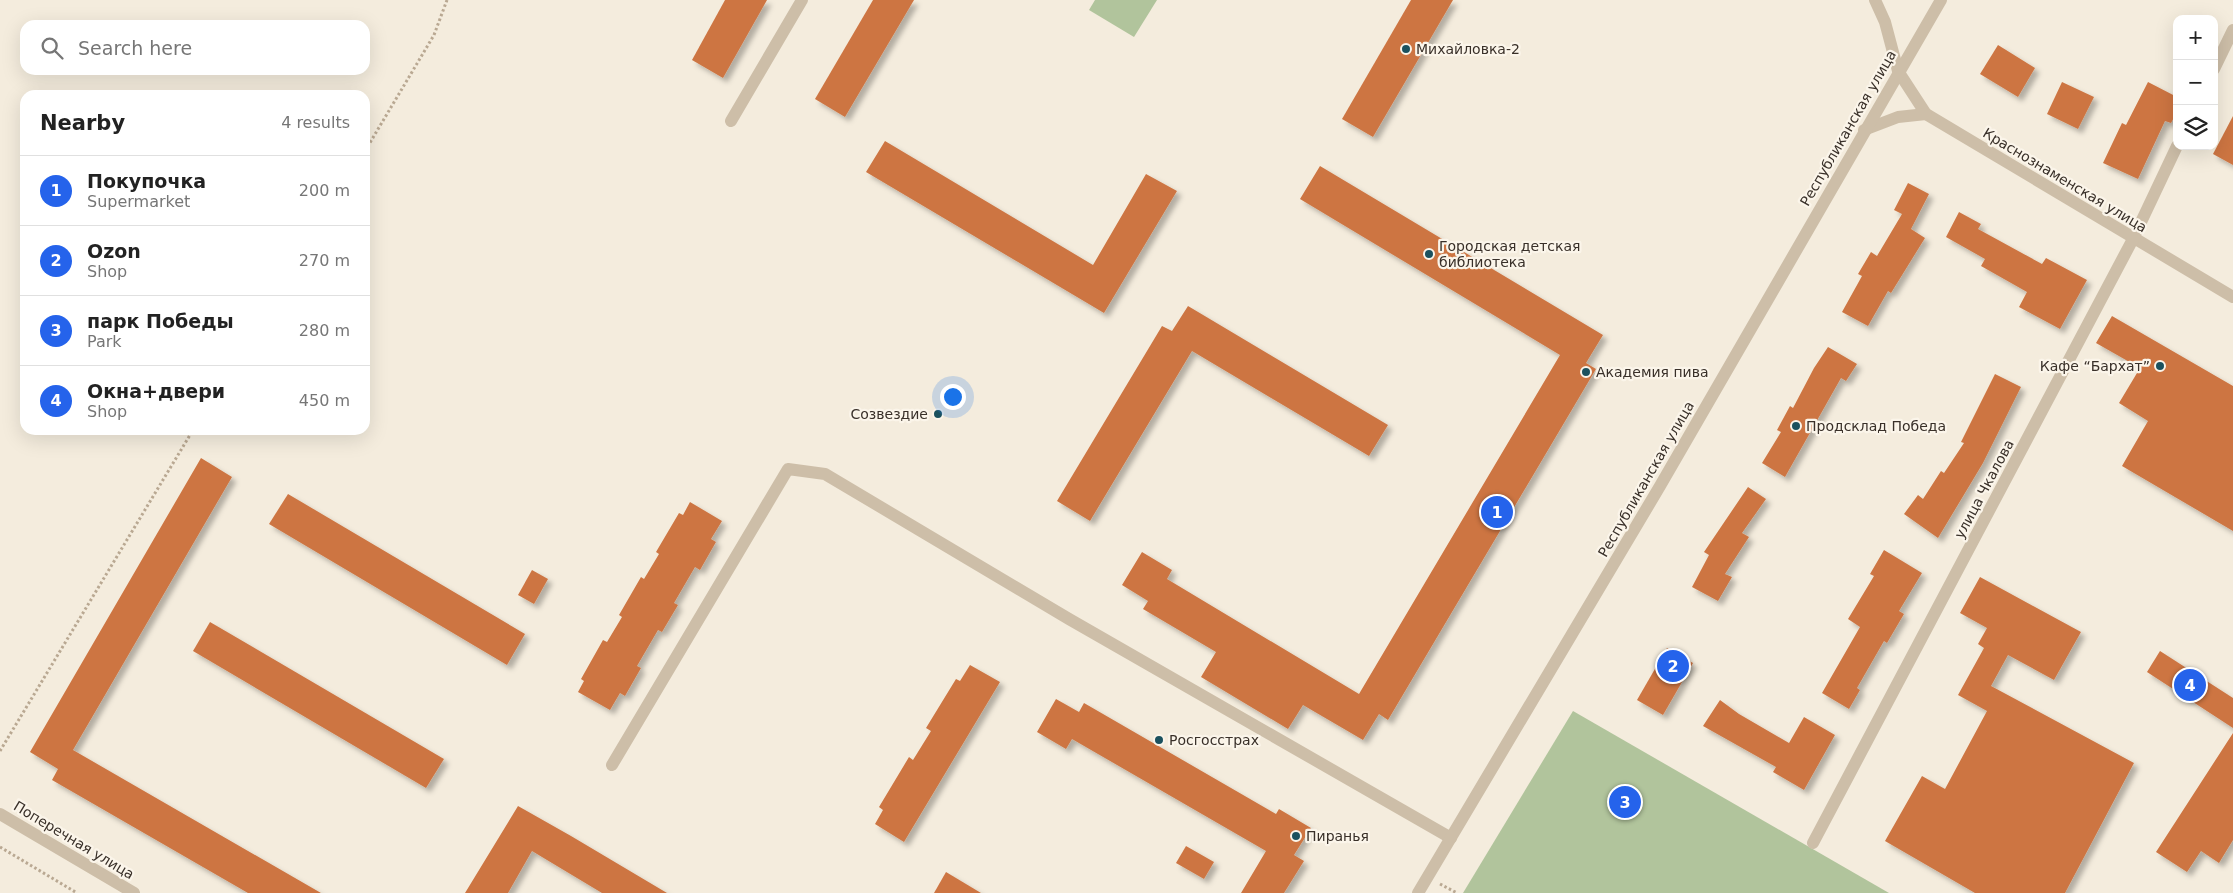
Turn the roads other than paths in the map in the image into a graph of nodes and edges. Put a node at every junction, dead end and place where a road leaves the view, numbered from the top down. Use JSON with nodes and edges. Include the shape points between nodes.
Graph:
{"nodes":[{"id":1,"x":802,"y":0,"type":"edge"},
{"id":2,"x":1875,"y":0,"type":"edge"},
{"id":3,"x":1941,"y":0,"type":"edge"},
{"id":4,"x":2233,"y":30,"type":"edge"},
{"id":5,"x":2218,"y":61,"type":"edge"},
{"id":6,"x":1898,"y":71,"type":"junction"},
{"id":7,"x":1926,"y":114,"type":"junction"},
{"id":8,"x":731,"y":121,"type":"dead end"},
{"id":9,"x":1864,"y":130,"type":"junction"},
{"id":10,"x":2175,"y":150,"type":"edge"},
{"id":11,"x":2133,"y":239,"type":"junction"},
{"id":12,"x":2233,"y":297,"type":"edge"},
{"id":13,"x":612,"y":765,"type":"dead end"},
{"id":14,"x":1,"y":816,"type":"edge"},
{"id":15,"x":1451,"y":838,"type":"junction"},
{"id":16,"x":1813,"y":843,"type":"dead end"},
{"id":17,"x":134,"y":893,"type":"edge"},
{"id":18,"x":1418,"y":893,"type":"edge"}],
"edges":[{"from":1,"to":8,"type":"street"},
{"from":2,"to":6,"type":"street","name":"Краснознаменская улица","via":[[1885,22]]},
{"from":3,"to":6,"type":"street","name":"Республиканская улица"},
{"from":4,"to":5,"type":"street"},
{"from":6,"to":7,"type":"street","name":"Краснознаменская улица"},
{"from":6,"to":9,"type":"street","name":"Республиканская улица"},
{"from":7,"to":9,"type":"street","via":[[1898,117]]},
{"from":7,"to":11,"type":"street","name":"Краснознаменская улица"},
{"from":9,"to":15,"type":"street","name":"Республиканская улица","via":[[1660,486]]},
{"from":10,"to":11,"type":"street","name":"улица Чкалова"},
{"from":11,"to":12,"type":"street","name":"Краснознаменская улица"},
{"from":11,"to":16,"type":"street","name":"улица Чкалова"},
{"from":13,"to":15,"type":"street","via":[[788,470],[825,474],[1069,619]]},
{"from":14,"to":17,"type":"street","name":"Поперечная улица"},
{"from":15,"to":18,"type":"street","name":"Республиканская улица"}]}
